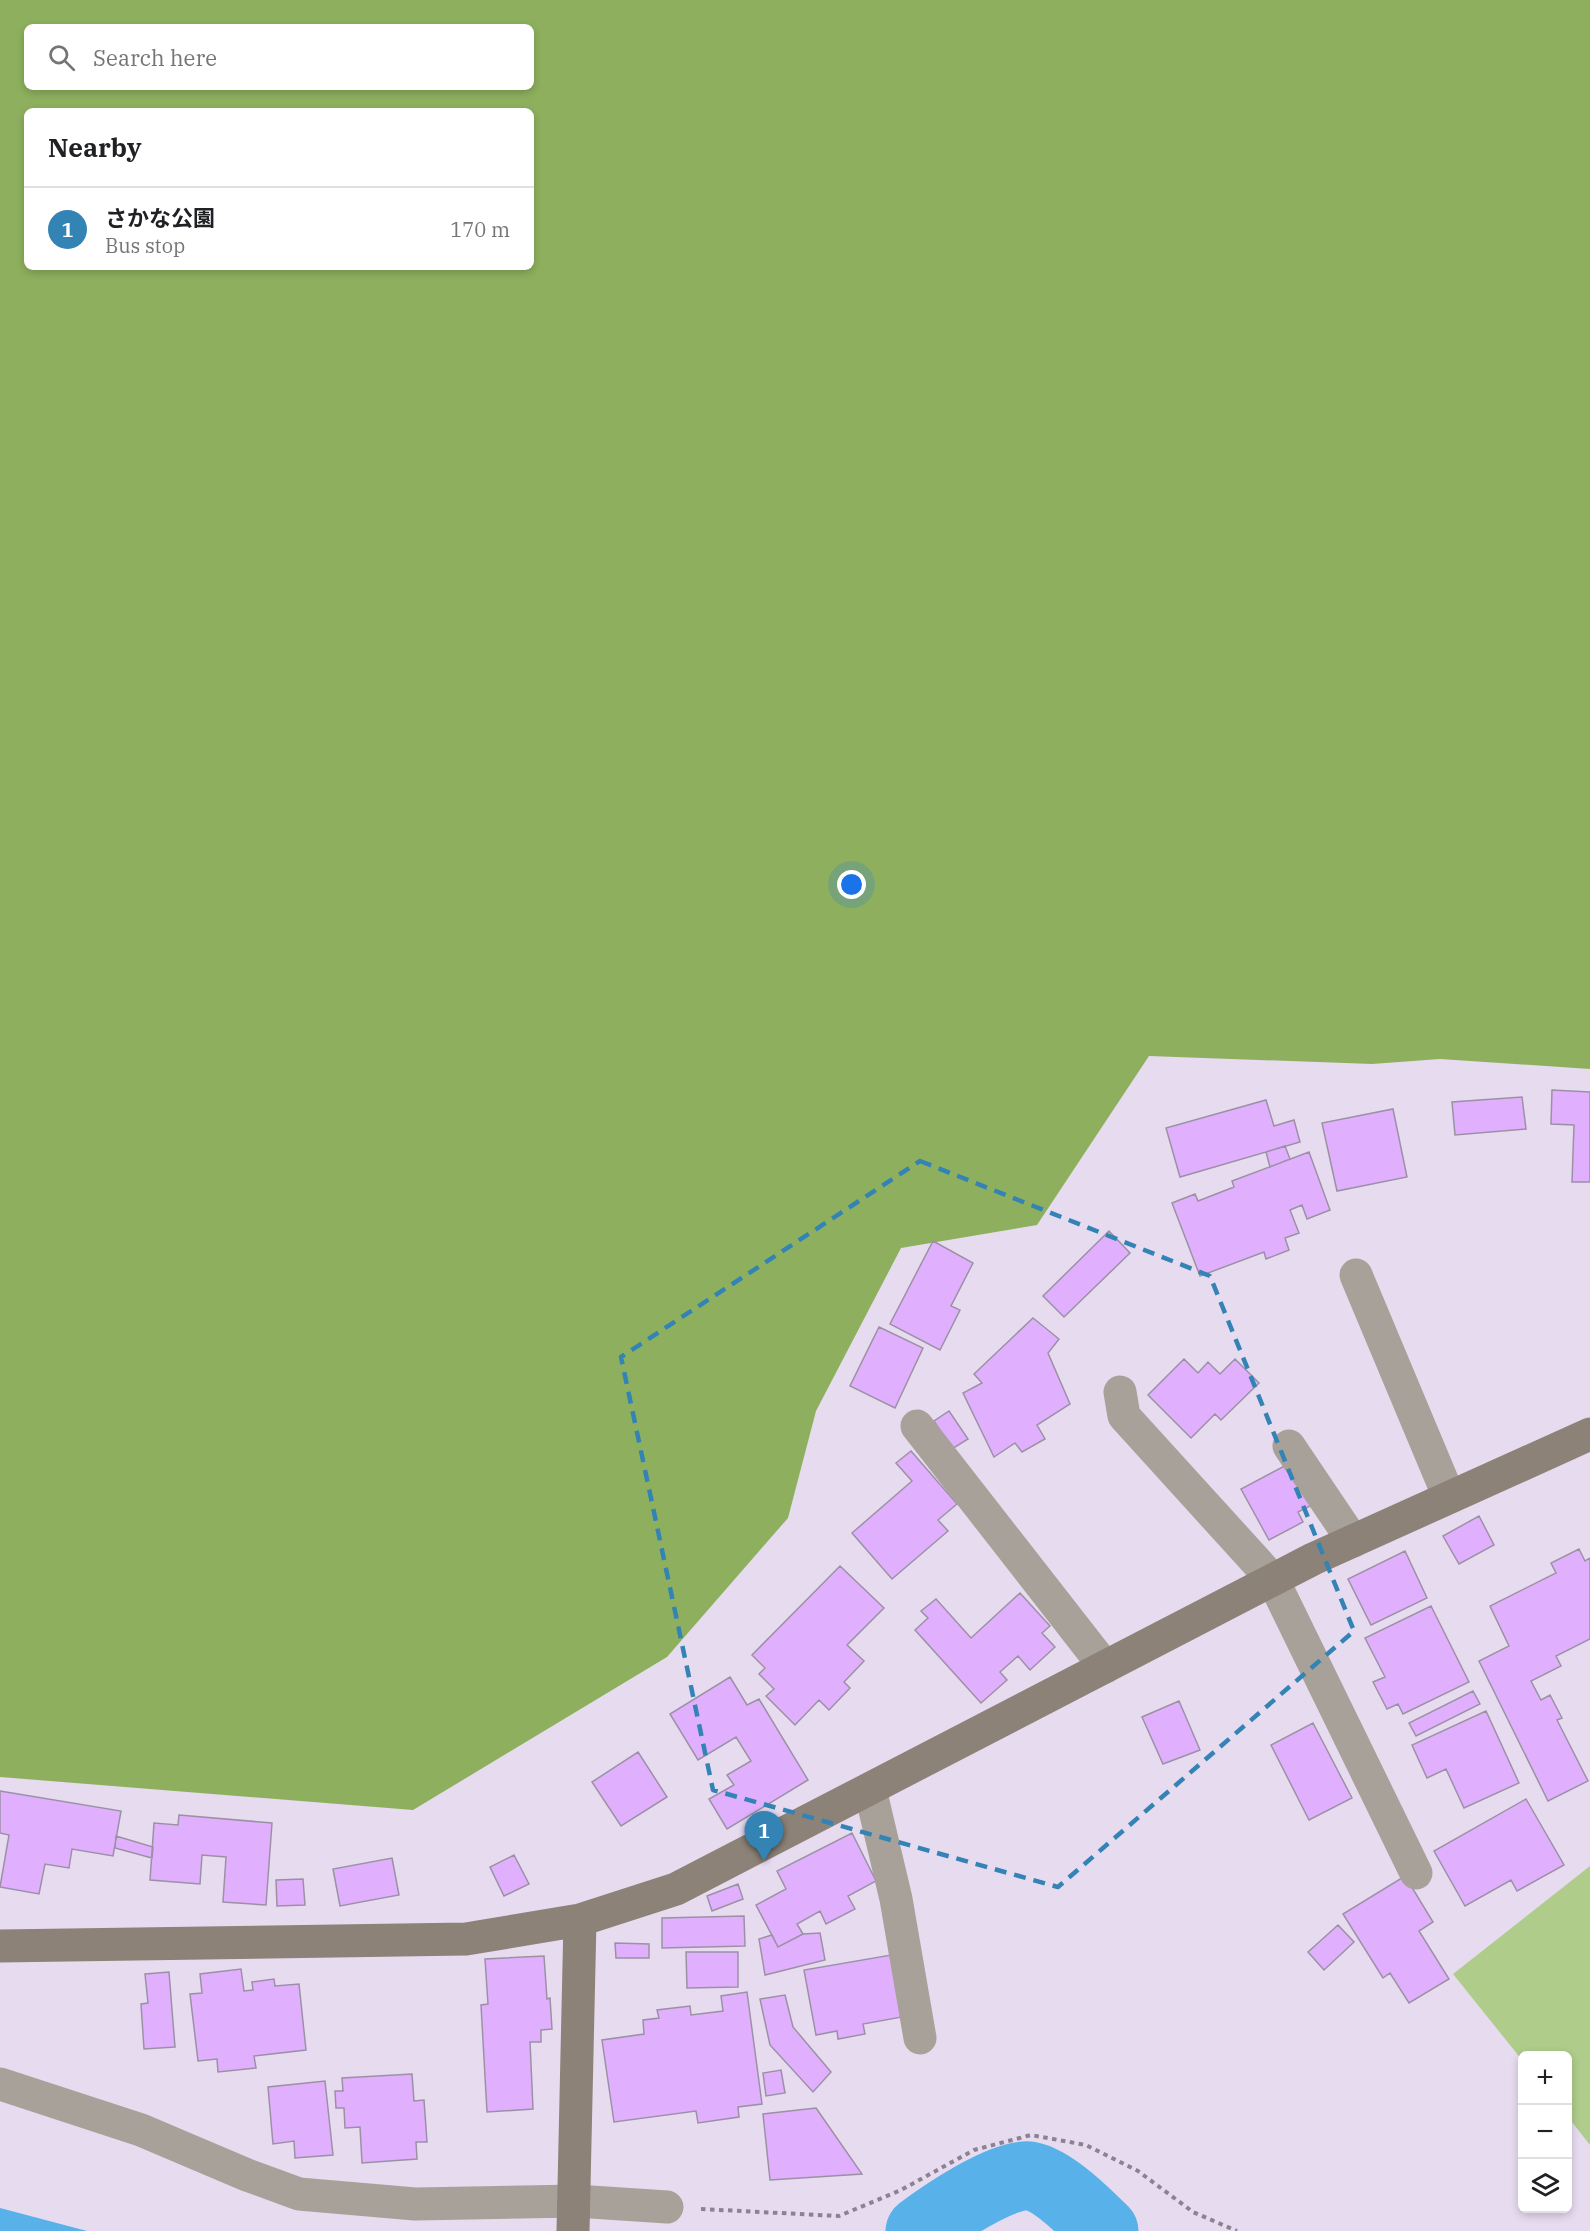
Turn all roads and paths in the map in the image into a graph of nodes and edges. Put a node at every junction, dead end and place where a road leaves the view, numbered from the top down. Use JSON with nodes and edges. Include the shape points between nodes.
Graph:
{"nodes":[{"id":1,"x":1356,"y":1275,"type":"dead end"},
{"id":2,"x":1120,"y":1392,"type":"dead end"},
{"id":3,"x":916,"y":1426,"type":"dead end"},
{"id":4,"x":1590,"y":1434,"type":"edge"},
{"id":5,"x":1288,"y":1446,"type":"dead end"},
{"id":6,"x":1449,"y":1497,"type":"junction"},
{"id":7,"x":1353,"y":1541,"type":"junction"},
{"id":8,"x":1273,"y":1580,"type":"junction"},
{"id":9,"x":1105,"y":1667,"type":"junction"},
{"id":10,"x":870,"y":1789,"type":"junction"},
{"id":11,"x":1416,"y":1874,"type":"dead end"},
{"id":12,"x":580,"y":1920,"type":"junction"},
{"id":13,"x":0,"y":1946,"type":"edge"},
{"id":14,"x":920,"y":2038,"type":"dead end"},
{"id":15,"x":0,"y":2084,"type":"edge"},
{"id":16,"x":667,"y":2207,"type":"joint"},
{"id":17,"x":575,"y":2217,"type":"edge"},
{"id":18,"x":1238,"y":2231,"type":"edge"}],
"edges":[{"from":1,"to":6,"type":"street"},
{"from":2,"to":8,"type":"street","via":[[1124,1416]]},
{"from":3,"to":9,"type":"street"},
{"from":4,"to":6,"type":"street"},
{"from":5,"to":7,"type":"street"},
{"from":6,"to":7,"type":"street"},
{"from":7,"to":8,"type":"street"},
{"from":8,"to":9,"type":"street"},
{"from":8,"to":11,"type":"street"},
{"from":9,"to":10,"type":"street"},
{"from":10,"to":12,"type":"street","via":[[676,1889]]},
{"from":10,"to":14,"type":"street","via":[[896,1899]]},
{"from":12,"to":13,"type":"street","via":[[466,1939]]},
{"from":12,"to":17,"type":"street"},
{"from":15,"to":17,"type":"street","via":[[141,2130],[298,2194]]},
{"from":16,"to":17,"type":"street"},
{"from":16,"to":18,"type":"path","via":[[839,2216],[901,2190],[974,2150],[1032,2135],[1086,2145],[1138,2171],[1193,2212]]}]}
